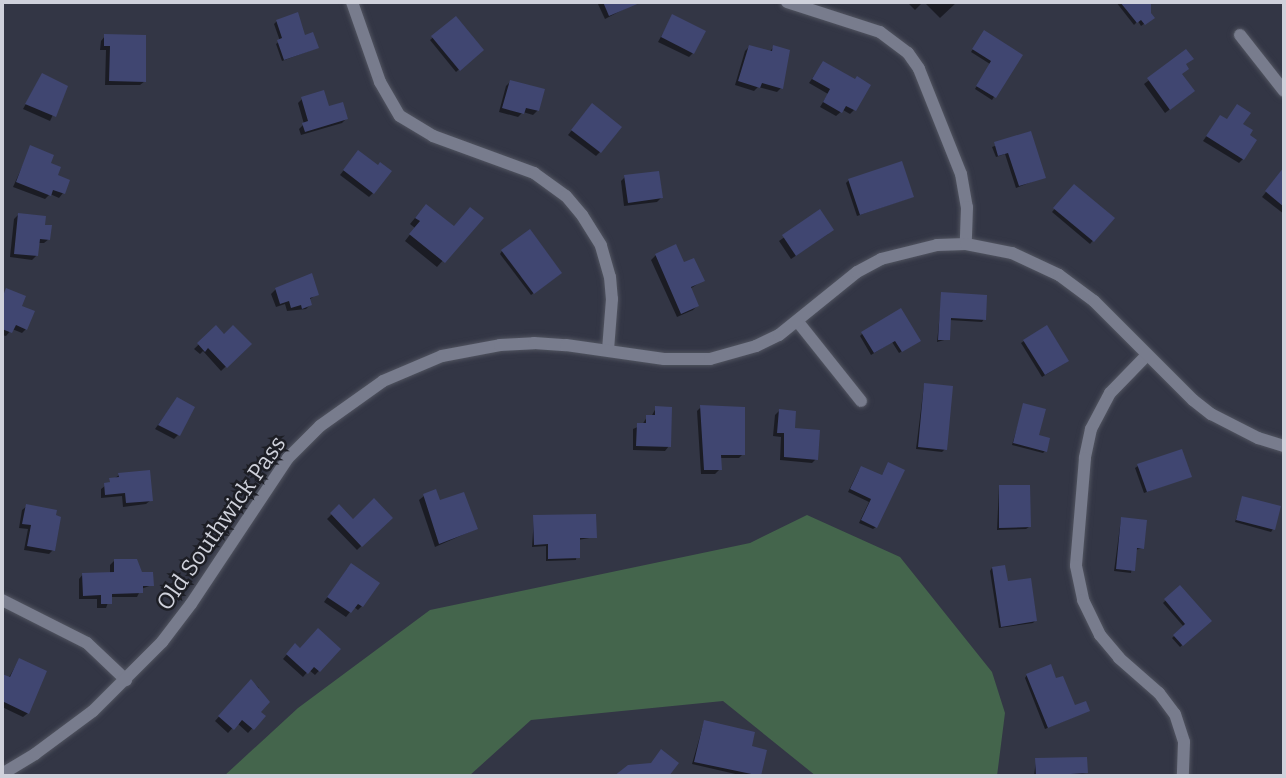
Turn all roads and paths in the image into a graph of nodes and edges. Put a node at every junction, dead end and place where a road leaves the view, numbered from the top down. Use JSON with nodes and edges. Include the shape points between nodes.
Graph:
{"nodes":[{"id":1,"x":352,"y":2,"type":"edge"},
{"id":2,"x":787,"y":2,"type":"edge"},
{"id":3,"x":1240,"y":35,"type":"dead end"},
{"id":4,"x":1284,"y":91,"type":"edge"},
{"id":5,"x":966,"y":244,"type":"junction"},
{"id":6,"x":798,"y":322,"type":"junction"},
{"id":7,"x":608,"y":350,"type":"junction"},
{"id":8,"x":1147,"y":355,"type":"junction"},
{"id":9,"x":861,"y":401,"type":"dead end"},
{"id":10,"x":1284,"y":446,"type":"edge"},
{"id":11,"x":2,"y":600,"type":"edge"},
{"id":12,"x":126,"y":680,"type":"junction"},
{"id":13,"x":2,"y":774,"type":"edge"},
{"id":14,"x":1184,"y":776,"type":"edge"}],
"edges":[{"from":1,"to":7,"type":"street","via":[[380,82],[400,116],[433,136],[534,173],[566,196],[582,215],[601,246],[610,277]]},
{"from":2,"to":5,"type":"street","via":[[880,32],[908,53],[919,69],[961,174],[967,208]]},
{"from":3,"to":4,"type":"street"},
{"from":5,"to":6,"type":"street","name":"Old Southwick Pass","via":[[937,245],[881,259],[857,272]]},
{"from":5,"to":8,"type":"street","name":"Old Southwick Pass","via":[[1012,253],[1059,275],[1094,301]]},
{"from":6,"to":7,"type":"street","name":"Old Southwick Pass","via":[[756,346],[710,359],[664,359]]},
{"from":6,"to":9,"type":"street"},
{"from":7,"to":12,"type":"street","name":"Old Southwick Pass","via":[[534,343],[467,350],[411,367],[355,398],[288,458],[191,604]]},
{"from":8,"to":10,"type":"street","name":"Old Southwick Pass","via":[[1211,414]]},
{"from":8,"to":14,"type":"street","via":[[1110,393],[1091,429],[1076,566],[1083,600],[1100,635],[1175,714],[1184,742]]},
{"from":11,"to":12,"type":"street","via":[[87,643]]},
{"from":12,"to":13,"type":"street","name":"Old Southwick Pass","via":[[93,711]]}]}
